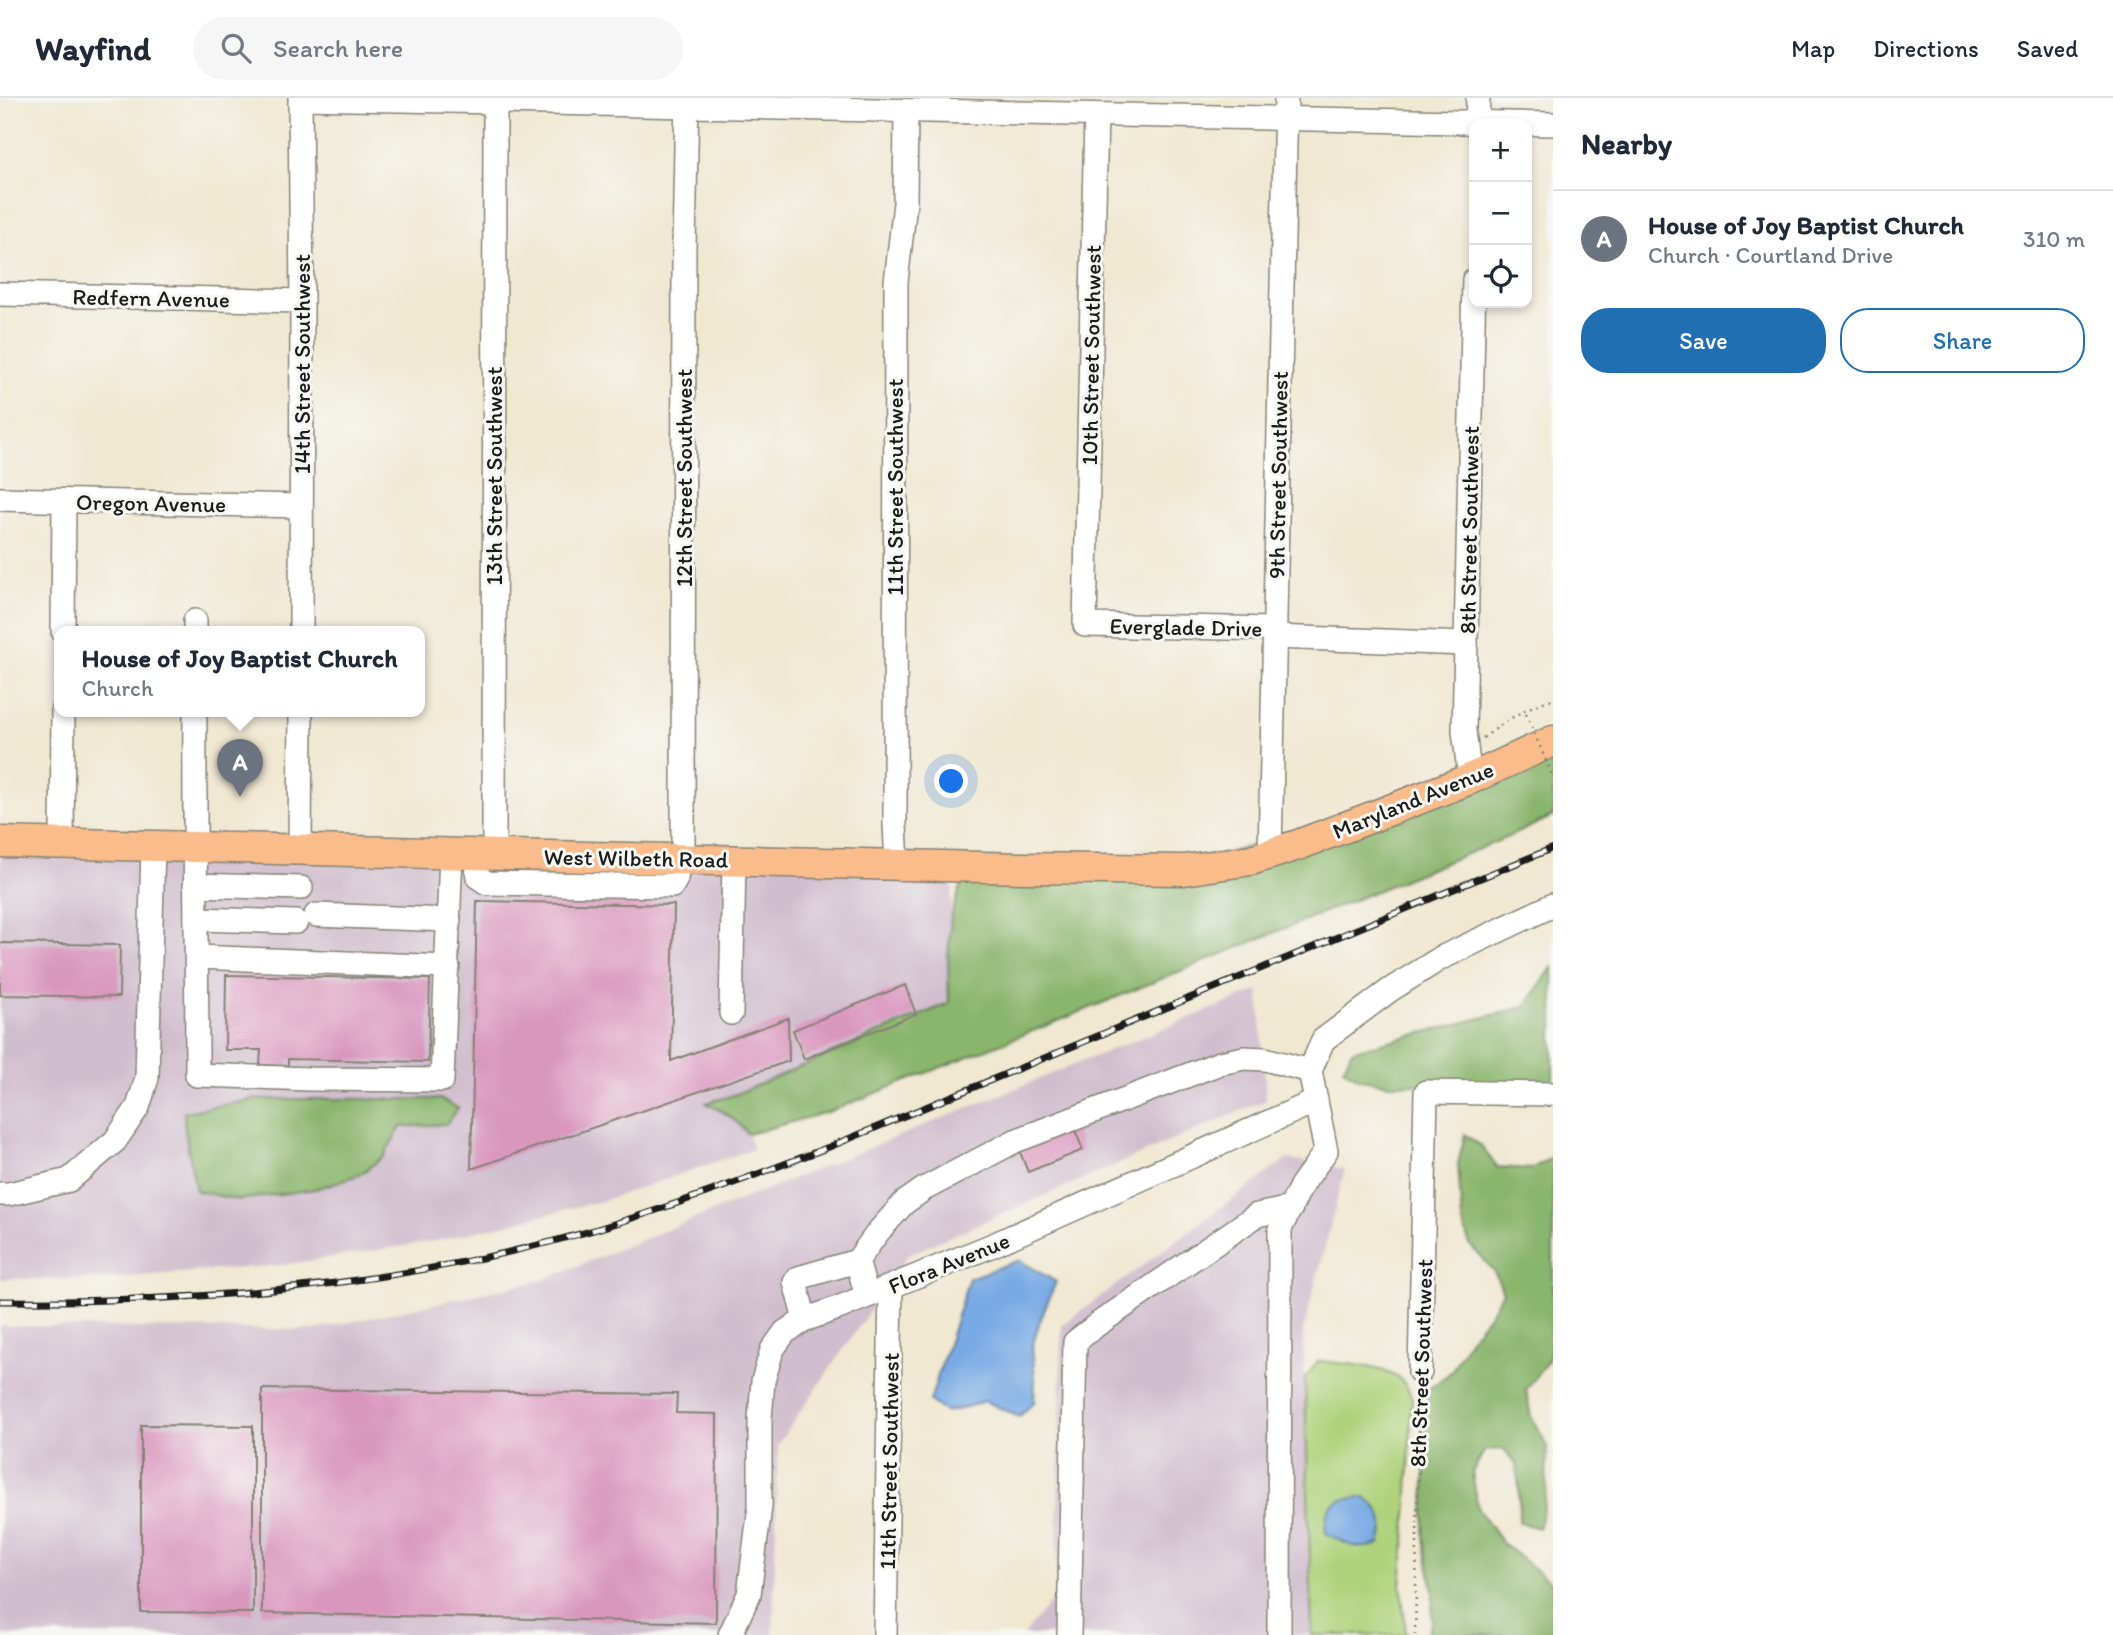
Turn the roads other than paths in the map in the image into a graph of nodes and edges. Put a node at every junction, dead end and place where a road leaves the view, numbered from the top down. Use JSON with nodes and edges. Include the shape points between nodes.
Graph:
{"nodes":[{"id":1,"x":301,"y":98,"type":"edge"},
{"id":2,"x":1478,"y":98,"type":"edge"},
{"id":3,"x":495,"y":100,"type":"edge"},
{"id":4,"x":686,"y":102,"type":"edge"},
{"id":5,"x":893,"y":106,"type":"edge"},
{"id":6,"x":1088,"y":109,"type":"edge"},
{"id":7,"x":1286,"y":109,"type":"edge"},
{"id":8,"x":1477,"y":119,"type":"edge"},
{"id":9,"x":1469,"y":123,"type":"edge"},
{"id":10,"x":1532,"y":124,"type":"edge"},
{"id":11,"x":1553,"y":124,"type":"edge"},
{"id":12,"x":0,"y":294,"type":"edge"},
{"id":13,"x":302,"y":301,"type":"junction"},
{"id":14,"x":1473,"y":308,"type":"edge"},
{"id":15,"x":0,"y":499,"type":"edge"},
{"id":16,"x":64,"y":501,"type":"junction"},
{"id":17,"x":301,"y":506,"type":"junction"},
{"id":18,"x":1086,"y":595,"type":"joint"},
{"id":19,"x":63,"y":626,"type":"edge"},
{"id":20,"x":301,"y":626,"type":"edge"},
{"id":21,"x":1274,"y":633,"type":"junction"},
{"id":22,"x":1466,"y":644,"type":"junction"},
{"id":23,"x":63,"y":717,"type":"edge"},
{"id":24,"x":195,"y":717,"type":"edge"},
{"id":25,"x":301,"y":717,"type":"edge"},
{"id":26,"x":1553,"y":741,"type":"edge"},
{"id":27,"x":1468,"y":764,"type":"junction"},
{"id":28,"x":0,"y":842,"type":"edge"},
{"id":29,"x":62,"y":844,"type":"junction"},
{"id":30,"x":153,"y":846,"type":"junction"},
{"id":31,"x":194,"y":848,"type":"junction"},
{"id":32,"x":300,"y":850,"type":"junction"},
{"id":33,"x":1270,"y":853,"type":"junction"},
{"id":34,"x":473,"y":854,"type":"junction"},
{"id":35,"x":681,"y":859,"type":"junction"},
{"id":36,"x":734,"y":860,"type":"junction"},
{"id":37,"x":897,"y":864,"type":"junction"},
{"id":38,"x":195,"y":885,"type":"junction"},
{"id":39,"x":301,"y":888,"type":"dead end"},
{"id":40,"x":1553,"y":905,"type":"edge"},
{"id":41,"x":196,"y":919,"type":"junction"},
{"id":42,"x":449,"y":920,"type":"junction"},
{"id":43,"x":197,"y":957,"type":"junction"},
{"id":44,"x":448,"y":967,"type":"junction"},
{"id":45,"x":731,"y":1013,"type":"dead end"},
{"id":46,"x":1310,"y":1070,"type":"junction"},
{"id":47,"x":1553,"y":1094,"type":"edge"},
{"id":48,"x":1315,"y":1101,"type":"junction"},
{"id":49,"x":0,"y":1194,"type":"edge"},
{"id":50,"x":1291,"y":1208,"type":"junction"},
{"id":51,"x":857,"y":1261,"type":"junction"},
{"id":52,"x":891,"y":1287,"type":"junction"},
{"id":53,"x":867,"y":1296,"type":"junction"},
{"id":54,"x":805,"y":1320,"type":"junction"},
{"id":55,"x":1420,"y":1372,"type":"road end"},
{"id":56,"x":730,"y":1635,"type":"edge"},
{"id":57,"x":885,"y":1635,"type":"edge"},
{"id":58,"x":1069,"y":1635,"type":"edge"},
{"id":59,"x":1279,"y":1635,"type":"edge"}],
"edges":[{"from":1,"to":3,"type":"street"},
{"from":1,"to":13,"type":"street","name":"14th Street Southwest"},
{"from":2,"to":8,"type":"street"},
{"from":3,"to":4,"type":"street"},
{"from":3,"to":34,"type":"street","name":"13th Street Southwest"},
{"from":4,"to":5,"type":"street"},
{"from":4,"to":35,"type":"street","name":"12th Street Southwest"},
{"from":5,"to":6,"type":"street"},
{"from":5,"to":37,"type":"street","name":"11th Street Southwest","via":[[905,203],[896,282]]},
{"from":6,"to":7,"type":"street"},
{"from":6,"to":18,"type":"street","name":"10th Street Southwest"},
{"from":7,"to":9,"type":"street"},
{"from":7,"to":21,"type":"street","name":"9th Street Southwest"},
{"from":10,"to":11,"type":"street"},
{"from":12,"to":13,"type":"street","name":"Redfern Avenue"},
{"from":13,"to":17,"type":"street","name":"14th Street Southwest"},
{"from":14,"to":22,"type":"street","name":"8th Street Southwest"},
{"from":15,"to":16,"type":"street","name":"Oregon Avenue"},
{"from":16,"to":17,"type":"street","name":"Oregon Avenue"},
{"from":16,"to":19,"type":"street"},
{"from":17,"to":20,"type":"street","name":"14th Street Southwest"},
{"from":18,"to":21,"type":"street","name":"Everglade Drive","via":[[1085,625]]},
{"from":21,"to":22,"type":"street"},
{"from":21,"to":33,"type":"street","name":"9th Street Southwest"},
{"from":22,"to":27,"type":"street","name":"8th Street Southwest"},
{"from":23,"to":29,"type":"street"},
{"from":24,"to":31,"type":"street"},
{"from":25,"to":32,"type":"street"},
{"from":26,"to":27,"type":"main road","name":"Maryland Avenue"},
{"from":27,"to":33,"type":"main road","name":"Maryland Avenue","via":[[1320,837]]},
{"from":28,"to":29,"type":"main road","name":"West Wilbeth Road"},
{"from":29,"to":30,"type":"main road","name":"West Wilbeth Road"},
{"from":30,"to":31,"type":"main road","name":"West Wilbeth Road"},
{"from":30,"to":49,"type":"street","via":[[147,1078],[138,1107],[115,1141],[69,1180]]},
{"from":31,"to":32,"type":"main road","name":"West Wilbeth Road"},
{"from":31,"to":38,"type":"street"},
{"from":32,"to":34,"type":"main road","name":"West Wilbeth Road"},
{"from":33,"to":37,"type":"main road","name":"West Wilbeth Road","via":[[1184,870]]},
{"from":34,"to":35,"type":"main road","name":"West Wilbeth Road"},
{"from":34,"to":42,"type":"street","name":"13th Street Southwest"},
{"from":35,"to":36,"type":"main road","name":"West Wilbeth Road"},
{"from":36,"to":37,"type":"main road","name":"West Wilbeth Road"},
{"from":36,"to":45,"type":"street"},
{"from":38,"to":39,"type":"street"},
{"from":38,"to":41,"type":"street"},
{"from":40,"to":46,"type":"street","via":[[1441,958],[1390,990],[1323,1040]]},
{"from":41,"to":42,"type":"street"},
{"from":41,"to":43,"type":"street"},
{"from":42,"to":44,"type":"street","name":"13th Street Southwest"},
{"from":43,"to":44,"type":"street"},
{"from":43,"to":44,"type":"street","name":"13th Street Southwest","via":[[197,1075],[310,1080],[442,1080]]},
{"from":46,"to":48,"type":"street"},
{"from":46,"to":51,"type":"street","via":[[1265,1059],[1220,1063],[1015,1141],[904,1202]]},
{"from":47,"to":55,"type":"street","name":"8th Street Southwest","via":[[1426,1091]]},
{"from":48,"to":50,"type":"street","via":[[1326,1151]]},
{"from":48,"to":52,"type":"street","name":"Flora Avenue"},
{"from":50,"to":58,"type":"street","via":[[1257,1215],[1075,1342]]},
{"from":50,"to":59,"type":"street","via":[[1280,1229]]},
{"from":51,"to":53,"type":"street"},
{"from":51,"to":54,"type":"street","via":[[798,1278],[795,1282]]},
{"from":52,"to":53,"type":"street","name":"Flora Avenue"},
{"from":52,"to":57,"type":"street","name":"11th Street Southwest"},
{"from":53,"to":54,"type":"street","name":"Flora Avenue"},
{"from":54,"to":56,"type":"street","name":"Flora Avenue","via":[[785,1332],[767,1361],[749,1594]]}]}
